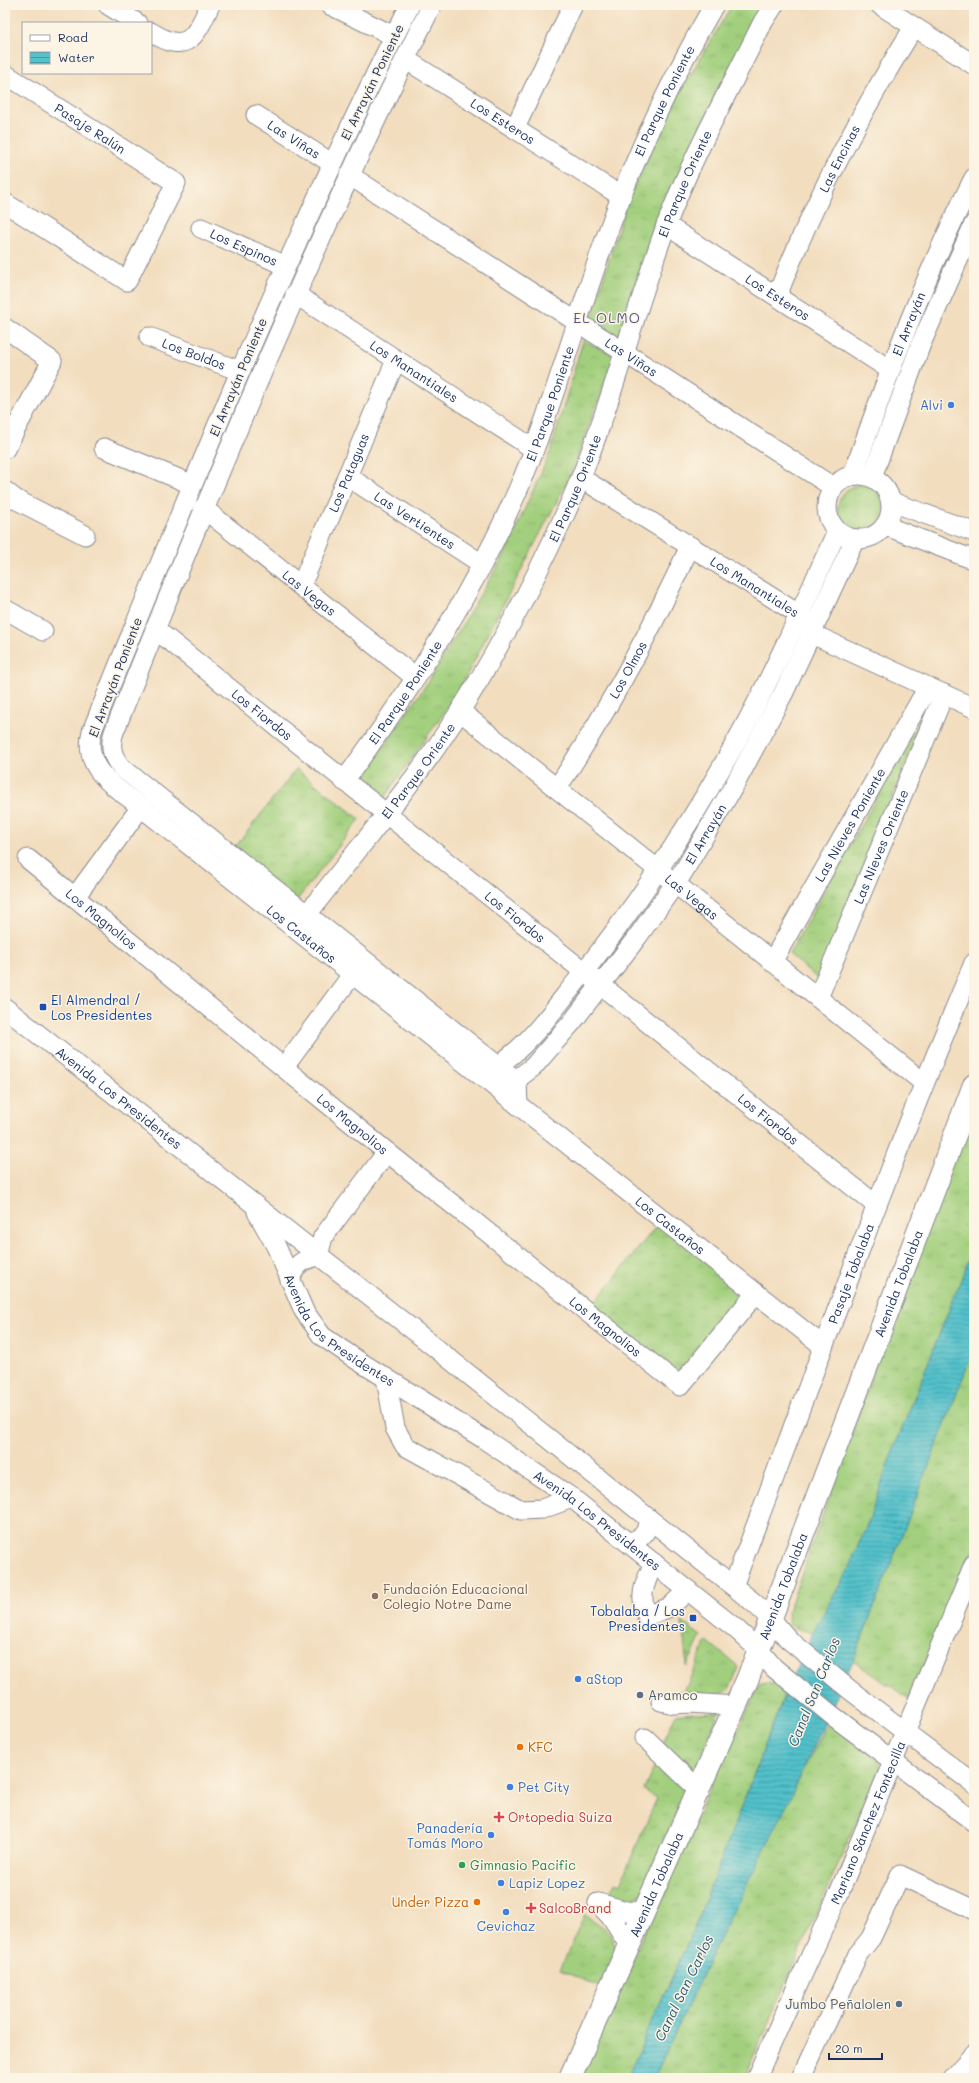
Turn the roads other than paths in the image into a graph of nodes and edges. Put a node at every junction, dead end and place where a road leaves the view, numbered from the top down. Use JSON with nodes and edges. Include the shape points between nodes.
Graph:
{"nodes":[{"id":1,"x":108,"y":5,"type":"edge"},
{"id":2,"x":210,"y":5,"type":"edge"},
{"id":3,"x":330,"y":5,"type":"edge"},
{"id":4,"x":410,"y":5,"type":"edge"},
{"id":5,"x":432,"y":5,"type":"edge"},
{"id":6,"x":573,"y":5,"type":"edge"},
{"id":7,"x":714,"y":5,"type":"edge"},
{"id":8,"x":774,"y":5,"type":"edge"},
{"id":9,"x":880,"y":5,"type":"edge"},
{"id":10,"x":135,"y":22,"type":"edge"},
{"id":11,"x":914,"y":27,"type":"junction"},
{"id":12,"x":158,"y":36,"type":"edge"},
{"id":13,"x":394,"y":36,"type":"junction"},
{"id":14,"x":405,"y":59,"type":"junction"},
{"id":15,"x":974,"y":65,"type":"edge"},
{"id":16,"x":5,"y":74,"type":"edge"},
{"id":17,"x":256,"y":115,"type":"dead end"},
{"id":18,"x":515,"y":128,"type":"junction"},
{"id":19,"x":333,"y":164,"type":"junction"},
{"id":20,"x":350,"y":175,"type":"junction"},
{"id":21,"x":974,"y":178,"type":"edge"},
{"id":22,"x":621,"y":196,"type":"junction"},
{"id":23,"x":5,"y":203,"type":"edge"},
{"id":24,"x":974,"y":224,"type":"edge"},
{"id":25,"x":666,"y":225,"type":"junction"},
{"id":26,"x":201,"y":228,"type":"dead end"},
{"id":27,"x":286,"y":266,"type":"junction"},
{"id":28,"x":295,"y":294,"type":"junction"},
{"id":29,"x":777,"y":296,"type":"junction"},
{"id":30,"x":578,"y":322,"type":"junction"},
{"id":31,"x":5,"y":328,"type":"edge"},
{"id":32,"x":149,"y":337,"type":"dead end"},
{"id":33,"x":625,"y":352,"type":"junction"},
{"id":34,"x":396,"y":360,"type":"junction"},
{"id":35,"x":889,"y":369,"type":"junction"},
{"id":36,"x":240,"y":371,"type":"junction"},
{"id":37,"x":104,"y":448,"type":"dead end"},
{"id":38,"x":5,"y":449,"type":"edge"},
{"id":39,"x":534,"y":449,"type":"junction"},
{"id":40,"x":853,"y":475,"type":"junction"},
{"id":41,"x":347,"y":476,"type":"junction"},
{"id":42,"x":872,"y":477,"type":"junction"},
{"id":43,"x":581,"y":478,"type":"junction"},
{"id":44,"x":191,"y":484,"type":"junction"},
{"id":45,"x":833,"y":487,"type":"junction"},
{"id":46,"x":8,"y":501,"type":"edge"},
{"id":47,"x":892,"y":502,"type":"junction"},
{"id":48,"x":203,"y":508,"type":"junction"},
{"id":49,"x":886,"y":526,"type":"junction"},
{"id":50,"x":837,"y":531,"type":"junction"},
{"id":51,"x":974,"y":532,"type":"edge"},
{"id":52,"x":85,"y":534,"type":"dead end"},
{"id":53,"x":855,"y":539,"type":"junction"},
{"id":54,"x":690,"y":546,"type":"junction"},
{"id":55,"x":974,"y":560,"type":"edge"},
{"id":56,"x":482,"y":564,"type":"junction"},
{"id":57,"x":301,"y":586,"type":"junction"},
{"id":58,"x":5,"y":609,"type":"edge"},
{"id":59,"x":800,"y":615,"type":"junction"},
{"id":60,"x":155,"y":629,"type":"junction"},
{"id":61,"x":43,"y":631,"type":"dead end"},
{"id":62,"x":812,"y":634,"type":"junction"},
{"id":63,"x":416,"y":678,"type":"junction"},
{"id":64,"x":936,"y":691,"type":"junction"},
{"id":65,"x":974,"y":708,"type":"edge"},
{"id":66,"x":460,"y":711,"type":"junction"},
{"id":67,"x":112,"y":751,"type":"joint"},
{"id":68,"x":91,"y":758,"type":"joint"},
{"id":69,"x":344,"y":780,"type":"junction"},
{"id":70,"x":557,"y":788,"type":"junction"},
{"id":71,"x":140,"y":807,"type":"junction"},
{"id":72,"x":386,"y":814,"type":"junction"},
{"id":73,"x":28,"y":859,"type":"dead end"},
{"id":74,"x":658,"y":869,"type":"junction"},
{"id":75,"x":676,"y":883,"type":"junction"},
{"id":76,"x":75,"y":897,"type":"junction"},
{"id":77,"x":307,"y":915,"type":"junction"},
{"id":78,"x":296,"y":930,"type":"junction"},
{"id":79,"x":772,"y":962,"type":"junction"},
{"id":80,"x":974,"y":962,"type":"edge"},
{"id":81,"x":358,"y":967,"type":"junction"},
{"id":82,"x":584,"y":972,"type":"junction"},
{"id":83,"x":601,"y":985,"type":"junction"},
{"id":84,"x":818,"y":998,"type":"junction"},
{"id":85,"x":5,"y":1008,"type":"edge"},
{"id":86,"x":498,"y":1066,"type":"junction"},
{"id":87,"x":284,"y":1067,"type":"junction"},
{"id":88,"x":480,"y":1075,"type":"junction"},
{"id":89,"x":517,"y":1081,"type":"junction"},
{"id":90,"x":924,"y":1083,"type":"junction"},
{"id":91,"x":974,"y":1085,"type":"edge"},
{"id":92,"x":500,"y":1090,"type":"junction"},
{"id":93,"x":518,"y":1105,"type":"junction"},
{"id":94,"x":387,"y":1152,"type":"junction"},
{"id":95,"x":251,"y":1202,"type":"junction"},
{"id":96,"x":876,"y":1205,"type":"junction"},
{"id":97,"x":318,"y":1256,"type":"junction"},
{"id":98,"x":290,"y":1280,"type":"junction"},
{"id":99,"x":756,"y":1293,"type":"junction"},
{"id":100,"x":823,"y":1346,"type":"junction"},
{"id":101,"x":386,"y":1378,"type":"junction"},
{"id":102,"x":572,"y":1498,"type":"junction"},
{"id":103,"x":648,"y":1518,"type":"junction"},
{"id":104,"x":629,"y":1542,"type":"junction"},
{"id":105,"x":694,"y":1556,"type":"junction"},
{"id":106,"x":974,"y":1564,"type":"edge"},
{"id":107,"x":661,"y":1568,"type":"junction"},
{"id":108,"x":733,"y":1586,"type":"junction"},
{"id":109,"x":688,"y":1590,"type":"junction"},
{"id":110,"x":772,"y":1620,"type":"junction"},
{"id":111,"x":759,"y":1650,"type":"junction"},
{"id":112,"x":661,"y":1701,"type":"dead end"},
{"id":113,"x":737,"y":1706,"type":"junction"},
{"id":114,"x":905,"y":1732,"type":"junction"},
{"id":115,"x":645,"y":1738,"type":"dead end"},
{"id":116,"x":893,"y":1761,"type":"junction"},
{"id":117,"x":974,"y":1784,"type":"edge"},
{"id":118,"x":700,"y":1791,"type":"junction"},
{"id":119,"x":974,"y":1822,"type":"edge"},
{"id":120,"x":974,"y":1910,"type":"edge"},
{"id":121,"x":644,"y":1912,"type":"junction"},
{"id":122,"x":630,"y":1945,"type":"junction"},
{"id":123,"x":974,"y":2054,"type":"edge"},
{"id":124,"x":570,"y":2078,"type":"edge"},
{"id":125,"x":756,"y":2078,"type":"edge"},
{"id":126,"x":801,"y":2078,"type":"edge"},
{"id":127,"x":952,"y":2078,"type":"edge"}],
"edges":[{"from":1,"to":10,"type":"street"},
{"from":2,"to":12,"type":"street","via":[[193,37],[178,44]]},
{"from":3,"to":13,"type":"street"},
{"from":4,"to":13,"type":"street","name":"El Arrayán Poniente"},
{"from":5,"to":14,"type":"street","name":"El Arrayán Poniente"},
{"from":6,"to":18,"type":"street"},
{"from":7,"to":22,"type":"street","name":"El Parque Poniente","via":[[682,62]]},
{"from":8,"to":25,"type":"street","name":"El Parque Oriente","via":[[703,141]]},
{"from":9,"to":11,"type":"street"},
{"from":11,"to":15,"type":"street"},
{"from":11,"to":29,"type":"street","name":"Las Encinas","via":[[836,161]]},
{"from":13,"to":19,"type":"street","name":"El Arrayán Poniente"},
{"from":14,"to":18,"type":"street","name":"Los Esteros"},
{"from":14,"to":20,"type":"street","name":"El Arrayán Poniente"},
{"from":16,"to":23,"type":"street","name":"Pasaje Ralún","via":[[176,183],[127,281]]},
{"from":17,"to":19,"type":"street","name":"Las Viñas"},
{"from":18,"to":22,"type":"street","name":"Los Esteros"},
{"from":19,"to":27,"type":"street","name":"El Arrayán Poniente"},
{"from":20,"to":28,"type":"street","name":"El Arrayán Poniente"},
{"from":20,"to":30,"type":"street","name":"Las Viñas"},
{"from":21,"to":35,"type":"street","name":"El Arrayán","via":[[940,246]]},
{"from":22,"to":30,"type":"street","name":"El Parque Poniente"},
{"from":24,"to":42,"type":"street","name":"El Arrayán","via":[[921,344]]},
{"from":25,"to":29,"type":"street","name":"Los Esteros"},
{"from":25,"to":33,"type":"street","name":"El Parque Oriente"},
{"from":26,"to":27,"type":"street","name":"Los Espinos"},
{"from":27,"to":36,"type":"street","name":"El Arrayán Poniente"},
{"from":28,"to":34,"type":"street","name":"Los Manantiales"},
{"from":28,"to":48,"type":"street","name":"El Arrayán Poniente"},
{"from":29,"to":35,"type":"street","name":"Los Esteros"},
{"from":30,"to":33,"type":"street","name":"Las Viñas"},
{"from":30,"to":39,"type":"street","name":"El Parque Poniente"},
{"from":31,"to":38,"type":"street","via":[[52,361]]},
{"from":32,"to":36,"type":"street","name":"Los Boldos"},
{"from":33,"to":43,"type":"street","name":"El Parque Oriente"},
{"from":33,"to":45,"type":"street","name":"Las Viñas"},
{"from":34,"to":39,"type":"street","name":"Los Manantiales"},
{"from":34,"to":41,"type":"street","name":"Los Pataguas"},
{"from":35,"to":40,"type":"street","name":"El Arrayán"},
{"from":36,"to":44,"type":"street","name":"El Arrayán Poniente"},
{"from":37,"to":44,"type":"street"},
{"from":39,"to":56,"type":"street","name":"El Parque Poniente","via":[[512,503]]},
{"from":40,"to":42,"type":"street","via":[[863,474]]},
{"from":40,"to":45,"type":"street","via":[[839,481]]},
{"from":41,"to":56,"type":"street","name":"Las Vertientes"},
{"from":41,"to":57,"type":"street","name":"Los Pataguas"},
{"from":42,"to":47,"type":"street","via":[[881,483]]},
{"from":43,"to":54,"type":"street","name":"Los Manantiales"},
{"from":43,"to":66,"type":"street","name":"El Parque Oriente","via":[[521,604]]},
{"from":44,"to":68,"type":"street","name":"El Arrayán Poniente","via":[[92,732]]},
{"from":45,"to":50,"type":"street","via":[[828,498],[827,510],[830,521]]},
{"from":46,"to":52,"type":"street"},
{"from":47,"to":49,"type":"street"},
{"from":47,"to":51,"type":"street"},
{"from":48,"to":57,"type":"street","name":"Las Vegas"},
{"from":48,"to":60,"type":"street","name":"El Arrayán Poniente"},
{"from":49,"to":53,"type":"street","via":[[878,534],[866,539]]},
{"from":49,"to":55,"type":"street"},
{"from":50,"to":53,"type":"street"},
{"from":50,"to":59,"type":"street","name":"El Arrayán"},
{"from":53,"to":62,"type":"street","name":"El Arrayán"},
{"from":54,"to":59,"type":"street","name":"Los Manantiales"},
{"from":54,"to":70,"type":"street","name":"Los Olmos","via":[[620,688]]},
{"from":56,"to":63,"type":"street","name":"El Parque Poniente"},
{"from":57,"to":63,"type":"street","name":"Las Vegas"},
{"from":58,"to":61,"type":"street"},
{"from":59,"to":62,"type":"street","name":"Los Manantiales"},
{"from":59,"to":74,"type":"street","name":"El Arrayán","via":[[744,728],[697,809]]},
{"from":60,"to":67,"type":"street","name":"El Arrayán Poniente","via":[[114,732]]},
{"from":60,"to":69,"type":"street","name":"Los Fiordos"},
{"from":62,"to":64,"type":"street"},
{"from":62,"to":75,"type":"street","name":"El Arrayán","via":[[754,749]]},
{"from":63,"to":69,"type":"street","name":"El Parque Poniente"},
{"from":64,"to":65,"type":"street"},
{"from":64,"to":79,"type":"street","name":"Las Nieves Poniente"},
{"from":64,"to":84,"type":"street","name":"Las Nieves Oriente"},
{"from":66,"to":70,"type":"street","name":"Las Vegas"},
{"from":66,"to":72,"type":"street","name":"El Parque Oriente"},
{"from":67,"to":77,"type":"street","name":"Los Castaños","via":[[122,768]]},
{"from":68,"to":71,"type":"street","name":"Los Castaños","via":[[103,776]]},
{"from":69,"to":72,"type":"street","name":"Los Fiordos"},
{"from":70,"to":74,"type":"street","name":"Las Vegas"},
{"from":71,"to":76,"type":"street"},
{"from":71,"to":78,"type":"street","name":"Los Castaños"},
{"from":72,"to":77,"type":"street","name":"El Parque Oriente"},
{"from":72,"to":82,"type":"street","name":"Los Fiordos"},
{"from":73,"to":76,"type":"street","name":"Los Magnolios"},
{"from":74,"to":75,"type":"street","name":"Las Vegas"},
{"from":74,"to":82,"type":"street","name":"El Arrayán"},
{"from":75,"to":79,"type":"street","name":"Las Vegas"},
{"from":75,"to":83,"type":"street","name":"El Arrayán"},
{"from":76,"to":87,"type":"street","name":"Los Magnolios"},
{"from":77,"to":78,"type":"street","name":"El Parque Oriente"},
{"from":77,"to":81,"type":"street","name":"Los Castaños"},
{"from":78,"to":81,"type":"street","name":"Los Castaños"},
{"from":79,"to":84,"type":"street","name":"Las Vegas"},
{"from":80,"to":90,"type":"street","name":"Pasaje Tobalaba"},
{"from":81,"to":86,"type":"street","name":"Los Castaños"},
{"from":81,"to":87,"type":"street"},
{"from":81,"to":88,"type":"street","name":"Los Castaños"},
{"from":82,"to":83,"type":"street","name":"Los Fiordos"},
{"from":82,"to":86,"type":"street","name":"El Arrayán","via":[[520,1048]]},
{"from":83,"to":89,"type":"street","name":"El Arrayán","via":[[540,1059]]},
{"from":83,"to":96,"type":"street","name":"Los Fiordos"},
{"from":84,"to":90,"type":"street","name":"Las Vegas"},
{"from":85,"to":95,"type":"street","name":"Avenida Los Presidentes"},
{"from":86,"to":88,"type":"street","name":"El Arrayán"},
{"from":86,"to":89,"type":"street","name":"Los Castaños"},
{"from":87,"to":94,"type":"street","name":"Los Magnolios"},
{"from":88,"to":92,"type":"street","name":"Los Castaños"},
{"from":89,"to":92,"type":"street","name":"El Arrayán"},
{"from":89,"to":93,"type":"street"},
{"from":90,"to":96,"type":"street","name":"Pasaje Tobalaba"},
{"from":91,"to":110,"type":"main road","name":"Avenida Tobalaba"},
{"from":92,"to":93,"type":"street","name":"Los Castaños"},
{"from":93,"to":99,"type":"street","name":"Los Castaños"},
{"from":94,"to":97,"type":"street","via":[[323,1237]]},
{"from":94,"to":99,"type":"street","name":"Los Magnolios","via":[[680,1386]]},
{"from":95,"to":97,"type":"street","name":"Avenida Los Presidentes"},
{"from":95,"to":98,"type":"street","name":"Avenida Los Presidentes","via":[[270,1234]]},
{"from":96,"to":100,"type":"street","name":"Pasaje Tobalaba"},
{"from":97,"to":98,"type":"street","via":[[300,1262],[293,1270]]},
{"from":97,"to":103,"type":"street","name":"Avenida Los Presidentes","via":[[412,1328]]},
{"from":98,"to":101,"type":"street","name":"Avenida Los Presidentes","via":[[304,1311],[322,1336]]},
{"from":99,"to":100,"type":"street","name":"Los Castaños"},
{"from":100,"to":108,"type":"street","name":"Pasaje Tobalaba"},
{"from":101,"to":102,"type":"street","name":"Avenida Los Presidentes"},
{"from":101,"to":102,"type":"street","via":[[395,1428],[405,1446],[521,1510],[542,1509]]},
{"from":102,"to":104,"type":"street","name":"Avenida Los Presidentes"},
{"from":103,"to":104,"type":"street","via":[[645,1534]]},
{"from":103,"to":105,"type":"street","name":"Avenida Los Presidentes"},
{"from":104,"to":107,"type":"street","name":"Avenida Los Presidentes"},
{"from":105,"to":107,"type":"street","via":[[682,1555]]},
{"from":105,"to":108,"type":"street","name":"Avenida Los Presidentes"},
{"from":106,"to":114,"type":"street","name":"Mariano Sánchez Fontecilla"},
{"from":107,"to":109,"type":"street","name":"Avenida Los Presidentes"},
{"from":107,"to":109,"type":"street","via":[[644,1586],[642,1603],[647,1616],[670,1606]]},
{"from":108,"to":110,"type":"street","name":"Avenida Los Presidentes"},
{"from":109,"to":111,"type":"street","name":"Avenida Los Presidentes"},
{"from":110,"to":111,"type":"main road","name":"Avenida Tobalaba"},
{"from":110,"to":114,"type":"street","name":"Avenida Los Presidentes","via":[[794,1643]]},
{"from":111,"to":113,"type":"main road","name":"Avenida Tobalaba"},
{"from":111,"to":116,"type":"street","name":"Avenida Los Presidentes","via":[[778,1671]]},
{"from":112,"to":113,"type":"street","via":[[674,1704]]},
{"from":113,"to":118,"type":"main road","name":"Avenida Tobalaba"},
{"from":114,"to":116,"type":"street","name":"Mariano Sánchez Fontecilla"},
{"from":114,"to":117,"type":"street","name":"Avenida Los Presidentes"},
{"from":115,"to":118,"type":"street"},
{"from":116,"to":119,"type":"street","name":"Avenida Los Presidentes"},
{"from":116,"to":125,"type":"street","name":"Mariano Sánchez Fontecilla","via":[[836,1901]]},
{"from":118,"to":121,"type":"main road","name":"Avenida Tobalaba"},
{"from":120,"to":126,"type":"street","via":[[900,1875],[871,1938],[858,1954]]},
{"from":121,"to":122,"type":"main road","name":"Avenida Tobalaba"},
{"from":121,"to":122,"type":"street","via":[[626,1911],[598,1903]]},
{"from":122,"to":124,"type":"main road","name":"Avenida Tobalaba"},
{"from":123,"to":127,"type":"street"}]}
